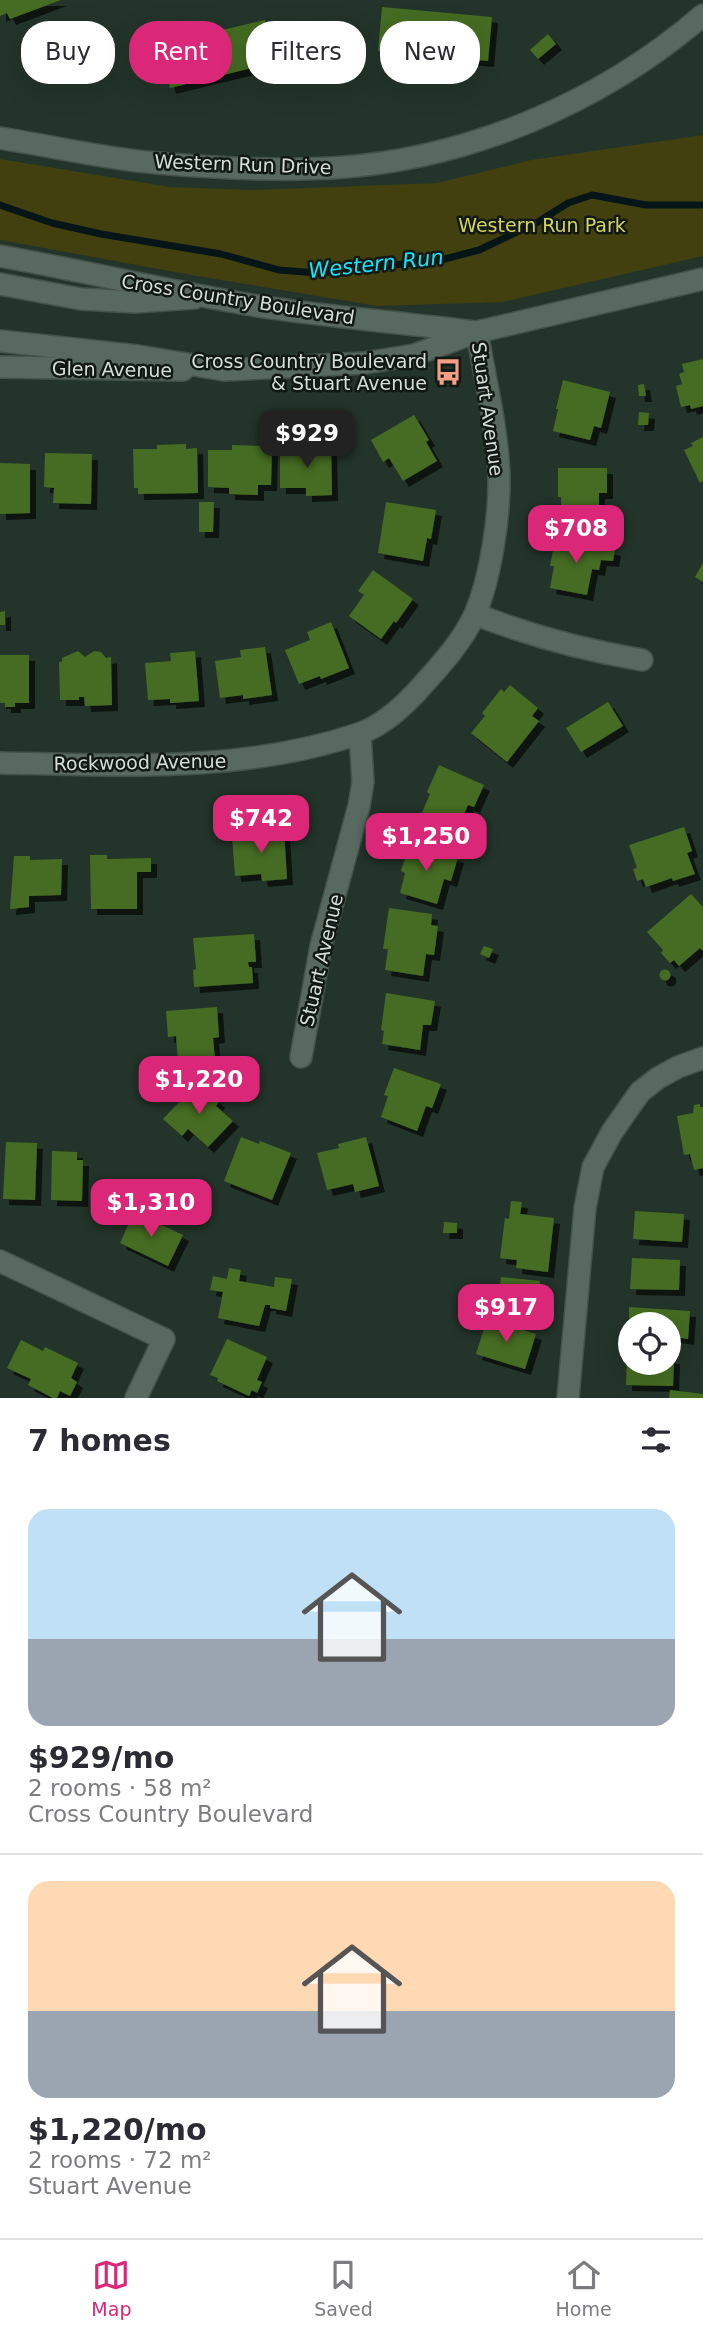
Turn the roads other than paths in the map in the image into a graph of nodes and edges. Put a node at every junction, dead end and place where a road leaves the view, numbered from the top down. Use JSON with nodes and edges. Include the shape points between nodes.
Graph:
{"nodes":[{"id":1,"x":703,"y":15,"type":"edge"},
{"id":2,"x":0,"y":138,"type":"edge"},
{"id":3,"x":0,"y":256,"type":"edge"},
{"id":4,"x":703,"y":279,"type":"edge"},
{"id":5,"x":0,"y":284,"type":"edge"},
{"id":6,"x":206,"y":297,"type":"junction"},
{"id":7,"x":477,"y":332,"type":"junction"},
{"id":8,"x":0,"y":341,"type":"edge"},
{"id":9,"x":0,"y":368,"type":"edge"},
{"id":10,"x":224,"y":370,"type":"junction"},
{"id":11,"x":475,"y":614,"type":"junction"},
{"id":12,"x":642,"y":660,"type":"dead end"},
{"id":13,"x":360,"y":734,"type":"junction"},
{"id":14,"x":0,"y":763,"type":"edge"},
{"id":15,"x":301,"y":1057,"type":"dead end"},
{"id":16,"x":703,"y":1058,"type":"edge"},
{"id":17,"x":0,"y":1261,"type":"edge"},
{"id":18,"x":136,"y":1398,"type":"edge"},
{"id":19,"x":568,"y":1398,"type":"edge"}],
"edges":[{"from":1,"to":2,"type":"street","name":"Western Run Drive","via":[[652,57],[554,111],[479,140],[390,161],[281,168],[166,163]]},
{"from":3,"to":6,"type":"street","name":"Cross Country Boulevard"},
{"from":4,"to":7,"type":"street","name":"Cross Country Boulevard"},
{"from":5,"to":6,"type":"street","via":[[81,299],[135,302]]},
{"from":6,"to":7,"type":"street","name":"Cross Country Boulevard"},
{"from":7,"to":10,"type":"street","name":"Cross Country Boulevard","via":[[414,355],[365,363]]},
{"from":7,"to":11,"type":"street","name":"Stuart Avenue","via":[[499,474],[498,517]]},
{"from":8,"to":10,"type":"street","name":"Cross Country Boulevard"},
{"from":9,"to":10,"type":"street","name":"Glen Avenue"},
{"from":11,"to":12,"type":"street","via":[[548,641]]},
{"from":11,"to":13,"type":"street","name":"Stuart Avenue","via":[[439,668],[414,695],[390,717]]},
{"from":13,"to":14,"type":"street","name":"Rockwood Avenue","via":[[227,762],[160,766]]},
{"from":13,"to":15,"type":"street","name":"Stuart Avenue","via":[[361,794],[320,946]]},
{"from":16,"to":19,"type":"street","via":[[678,1067],[640,1092],[593,1167],[585,1208]]},
{"from":17,"to":18,"type":"street","via":[[164,1339]]}]}
